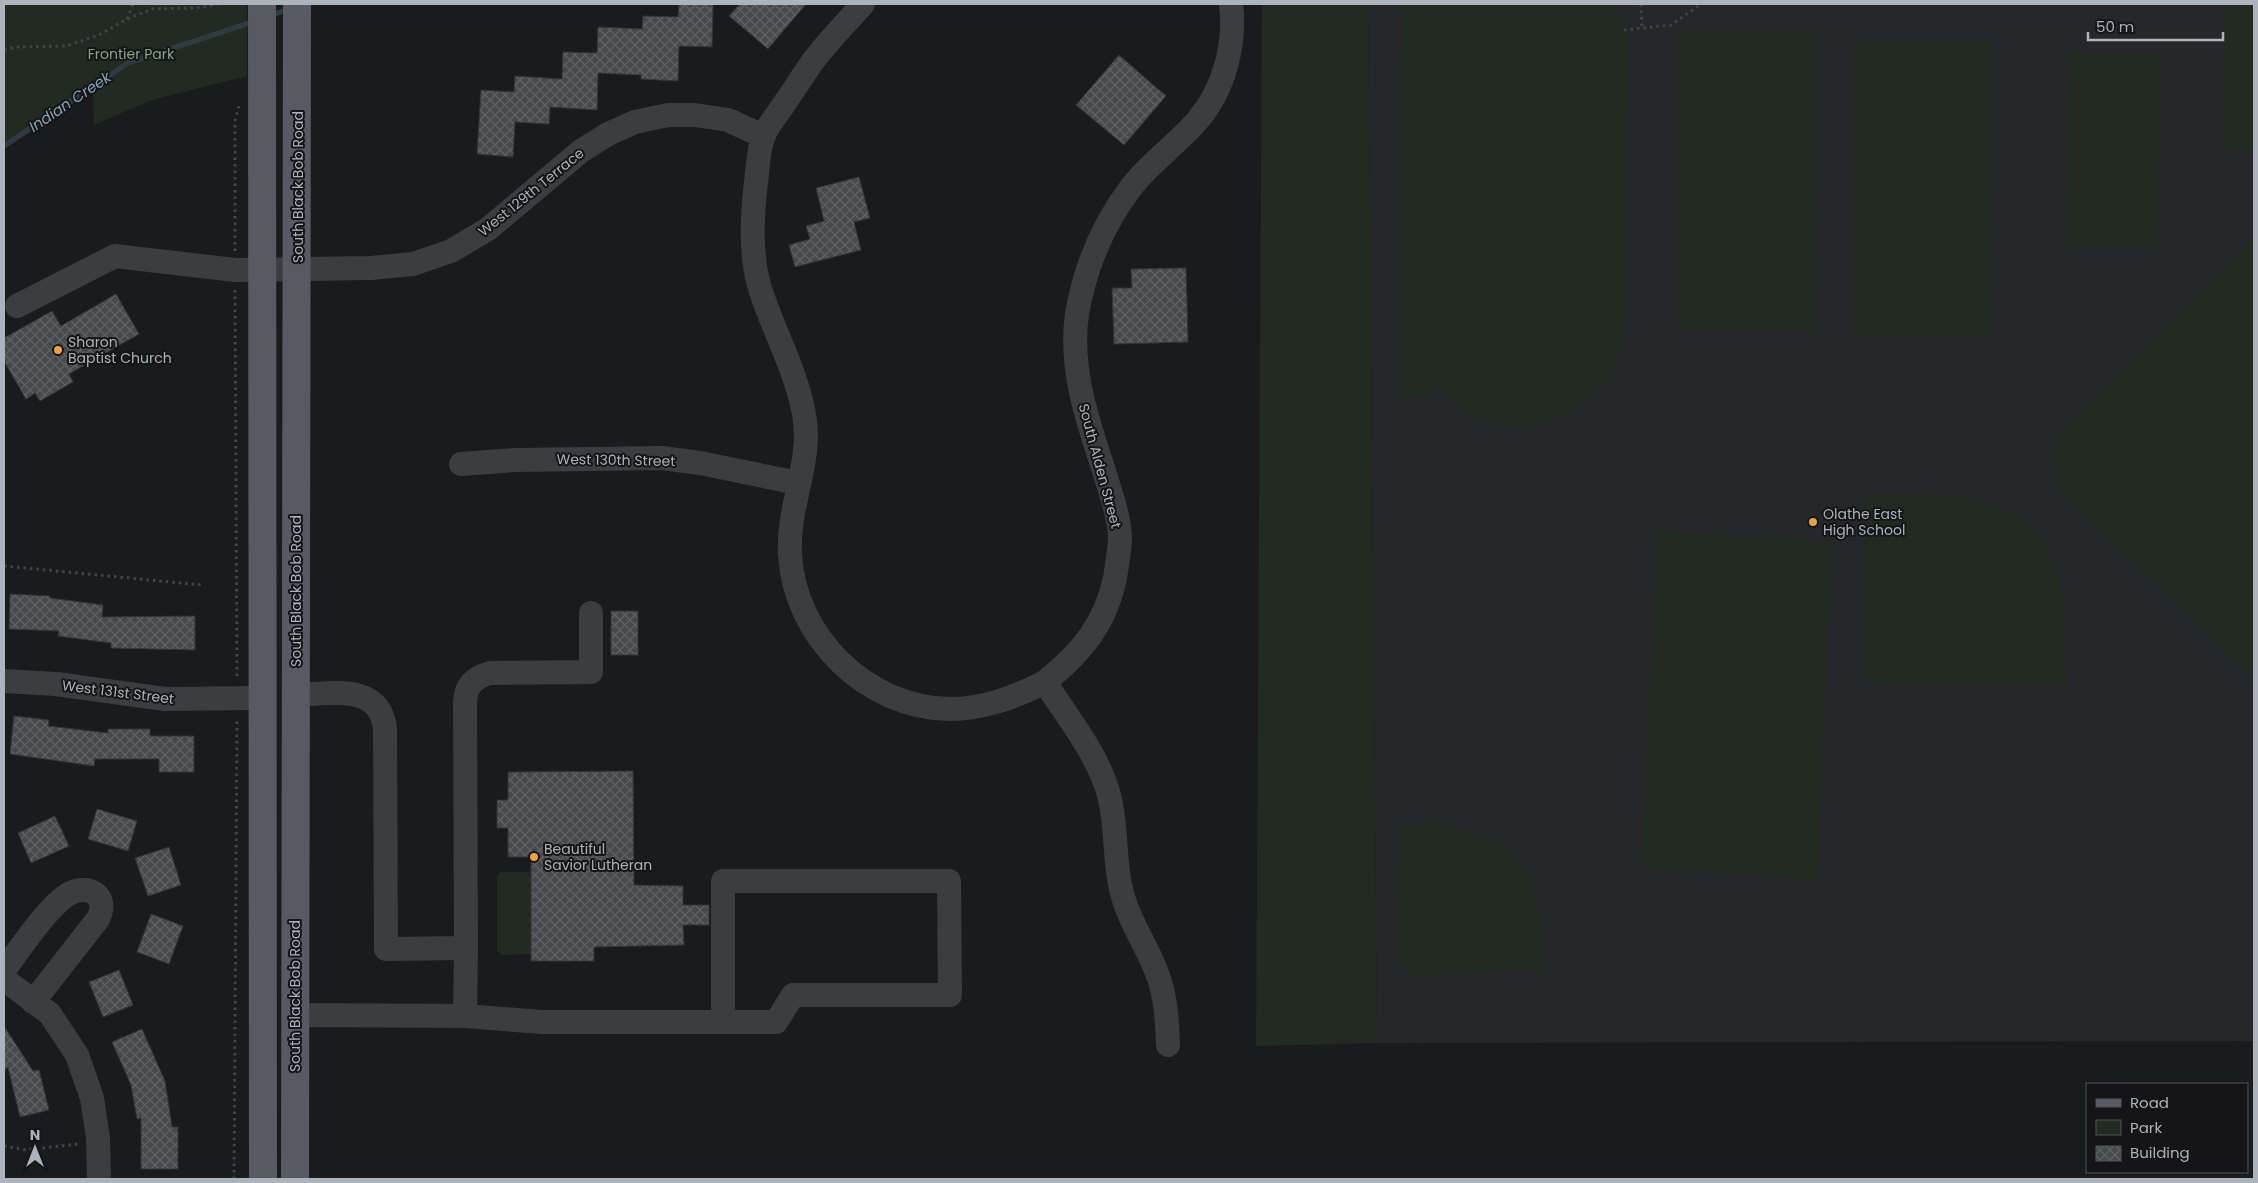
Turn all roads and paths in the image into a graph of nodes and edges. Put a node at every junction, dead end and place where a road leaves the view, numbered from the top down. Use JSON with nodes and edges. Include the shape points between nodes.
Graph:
{"nodes":[{"id":1,"x":133,"y":4,"type":"edge"},
{"id":2,"x":218,"y":4,"type":"edge"},
{"id":3,"x":262,"y":4,"type":"edge"},
{"id":4,"x":297,"y":4,"type":"edge"},
{"id":5,"x":862,"y":4,"type":"edge"},
{"id":6,"x":1231,"y":4,"type":"edge"},
{"id":7,"x":1641,"y":4,"type":"edge"},
{"id":8,"x":1701,"y":4,"type":"edge"},
{"id":9,"x":127,"y":19,"type":"junction"},
{"id":10,"x":1642,"y":28,"type":"junction"},
{"id":11,"x":1624,"y":30,"type":"dead end"},
{"id":12,"x":4,"y":50,"type":"edge"},
{"id":13,"x":240,"y":103,"type":"dead end"},
{"id":14,"x":764,"y":136,"type":"junction"},
{"id":15,"x":298,"y":268,"type":"junction"},
{"id":16,"x":263,"y":269,"type":"junction"},
{"id":17,"x":235,"y":270,"type":"junction"},
{"id":18,"x":17,"y":306,"type":"dead end"},
{"id":19,"x":461,"y":464,"type":"dead end"},
{"id":20,"x":798,"y":483,"type":"junction"},
{"id":21,"x":4,"y":566,"type":"edge"},
{"id":22,"x":202,"y":586,"type":"dead end"},
{"id":23,"x":591,"y":613,"type":"dead end"},
{"id":24,"x":4,"y":681,"type":"edge"},
{"id":25,"x":1045,"y":682,"type":"junction"},
{"id":26,"x":295,"y":695,"type":"junction"},
{"id":27,"x":250,"y":698,"type":"junction"},
{"id":28,"x":466,"y":948,"type":"junction"},
{"id":29,"x":4,"y":970,"type":"edge"},
{"id":30,"x":4,"y":979,"type":"edge"},
{"id":31,"x":33,"y":1002,"type":"junction"},
{"id":32,"x":295,"y":1015,"type":"junction"},
{"id":33,"x":465,"y":1016,"type":"junction"},
{"id":34,"x":723,"y":1022,"type":"junction"},
{"id":35,"x":1168,"y":1044,"type":"dead end"},
{"id":36,"x":98,"y":1142,"type":"junction"},
{"id":37,"x":4,"y":1146,"type":"edge"},
{"id":38,"x":99,"y":1179,"type":"edge"},
{"id":39,"x":234,"y":1179,"type":"edge"},
{"id":40,"x":263,"y":1179,"type":"edge"},
{"id":41,"x":296,"y":1179,"type":"edge"}],
"edges":[{"from":1,"to":9,"type":"path"},
{"from":2,"to":9,"type":"path","via":[[152,9]]},
{"from":3,"to":16,"type":"main road"},
{"from":4,"to":15,"type":"main road","name":"South Black Bob Road"},
{"from":5,"to":14,"type":"street","via":[[813,61]]},
{"from":6,"to":25,"type":"street","name":"South Alden Street","via":[[1233,17],[1225,69],[1213,97],[1198,120],[1133,185],[1090,259],[1075,342],[1077,373],[1120,539],[1117,566],[1104,614],[1088,640]]},
{"from":7,"to":10,"type":"path"},
{"from":8,"to":10,"type":"path","via":[[1671,25]]},
{"from":9,"to":12,"type":"path","via":[[99,35],[66,46]]},
{"from":10,"to":11,"type":"path"},
{"from":13,"to":17,"type":"path","via":[[234,120]]},
{"from":14,"to":15,"type":"street","name":"West 129th Terrace","via":[[728,120],[695,115],[668,115],[635,122],[581,151],[488,229],[451,251],[413,264],[372,268]]},
{"from":14,"to":20,"type":"street","name":"South Alden Street","via":[[753,206],[754,245],[759,283],[800,391],[806,451]]},
{"from":15,"to":16,"type":"street","name":"West 129th Terrace"},
{"from":15,"to":26,"type":"main road","name":"South Black Bob Road"},
{"from":16,"to":17,"type":"street","name":"West 129th Terrace"},
{"from":16,"to":27,"type":"main road"},
{"from":17,"to":18,"type":"street","name":"West 129th Terrace","via":[[115,256]]},
{"from":17,"to":27,"type":"path"},
{"from":19,"to":20,"type":"street","name":"West 130th Street","via":[[662,458]]},
{"from":20,"to":25,"type":"street","name":"South Alden Street","via":[[789,537],[794,587],[810,625],[832,655],[849,670],[882,692],[929,707],[949,709],[989,704],[1019,695]]},
{"from":21,"to":22,"type":"path"},
{"from":23,"to":28,"type":"street","via":[[591,672],[490,673],[473,680],[467,689]]},
{"from":24,"to":27,"type":"street","name":"West 131st Street","via":[[56,684],[165,699]]},
{"from":25,"to":35,"type":"street","via":[[1101,772],[1109,794],[1120,887],[1125,905],[1157,973],[1167,1013]]},
{"from":26,"to":28,"type":"street","via":[[360,696],[373,701],[382,714],[385,729],[386,948]]},
{"from":26,"to":32,"type":"main road","name":"South Black Bob Road"},
{"from":27,"to":39,"type":"path"},
{"from":27,"to":40,"type":"main road"},
{"from":28,"to":33,"type":"street"},
{"from":29,"to":31,"type":"street","via":[[65,896],[84,889],[93,891],[101,901],[98,919]]},
{"from":30,"to":31,"type":"street"},
{"from":31,"to":36,"type":"street","via":[[50,1014],[78,1055],[92,1098]]},
{"from":32,"to":33,"type":"street"},
{"from":32,"to":41,"type":"main road","name":"South Black Bob Road"},
{"from":33,"to":34,"type":"street","via":[[542,1022]]},
{"from":34,"to":34,"type":"street","via":[[776,1022],[793,995],[950,995],[949,881],[723,881]]},
{"from":36,"to":37,"type":"path","via":[[26,1150]]},
{"from":36,"to":38,"type":"street"}]}
